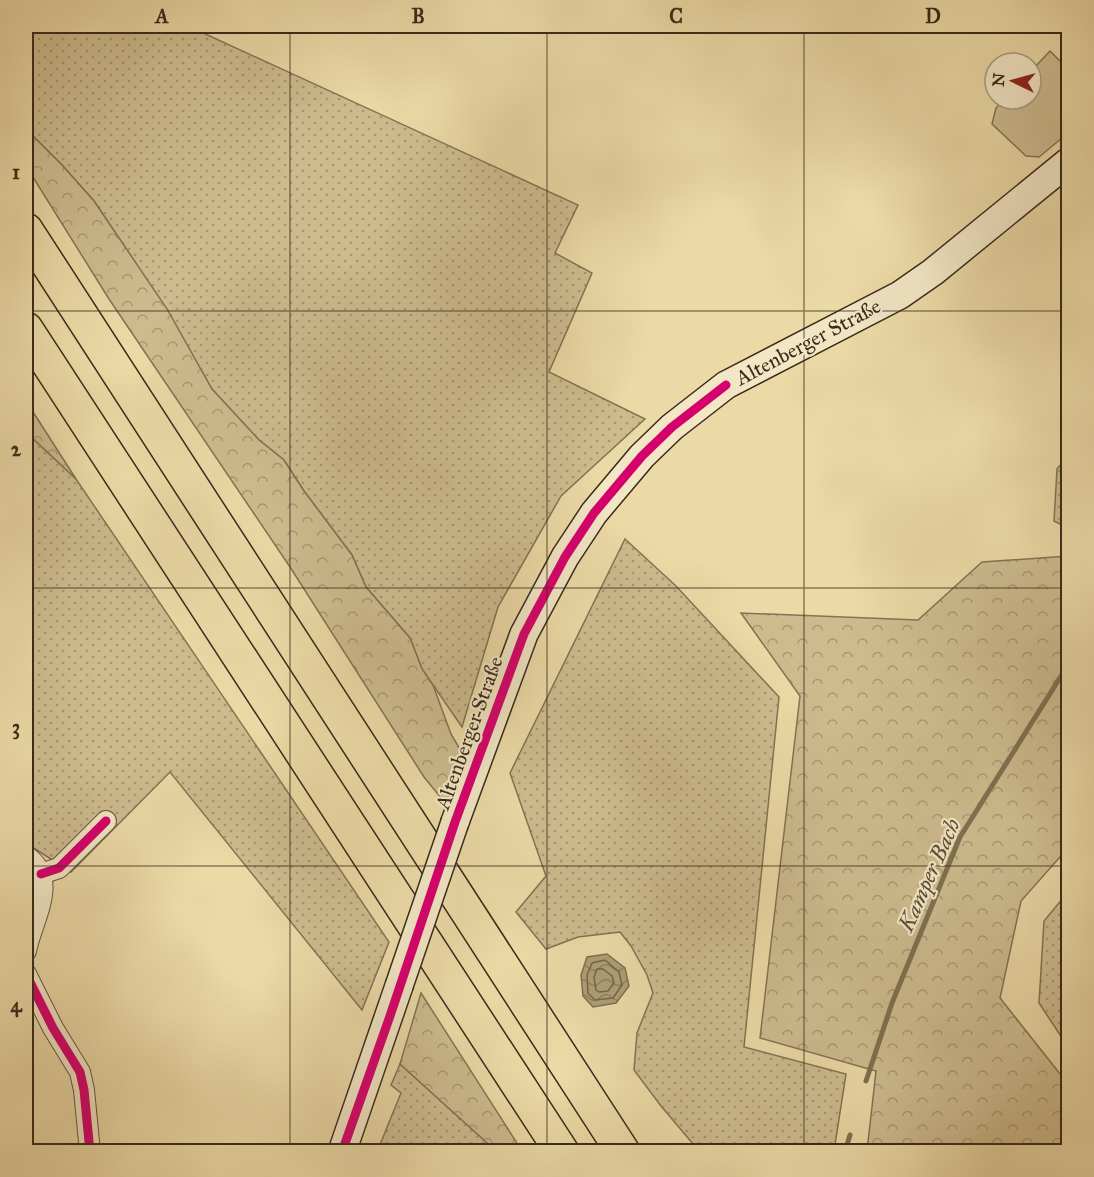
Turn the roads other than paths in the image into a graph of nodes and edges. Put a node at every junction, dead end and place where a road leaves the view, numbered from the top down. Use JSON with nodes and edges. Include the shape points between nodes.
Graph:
{"nodes":[{"id":1,"x":1068,"y":162,"type":"edge"},
{"id":2,"x":26,"y":230,"type":"edge"},
{"id":3,"x":26,"y":329,"type":"edge"},
{"id":4,"x":106,"y":821,"type":"dead end"},
{"id":5,"x":26,"y":856,"type":"edge"},
{"id":6,"x":42,"y":874,"type":"junction"},
{"id":7,"x":26,"y":951,"type":"edge"},
{"id":8,"x":26,"y":974,"type":"edge"},
{"id":9,"x":90,"y":1152,"type":"edge"},
{"id":10,"x":342,"y":1152,"type":"edge"},
{"id":11,"x":562,"y":1152,"type":"edge"},
{"id":12,"x":623,"y":1152,"type":"edge"}],
"edges":[{"from":1,"to":10,"type":"main road","name":"Altenberger Straße","bridge":true,"via":[[900,295],[726,386],[642,456],[594,513],[565,557],[524,634]]},
{"from":2,"to":12,"type":"highway"},
{"from":3,"to":11,"type":"highway"},
{"from":4,"to":6,"type":"street","via":[[59,868]]},
{"from":5,"to":6,"type":"street"},
{"from":6,"to":7,"type":"street","via":[[42,892]]},
{"from":8,"to":9,"type":"street","via":[[80,1072]]}]}
